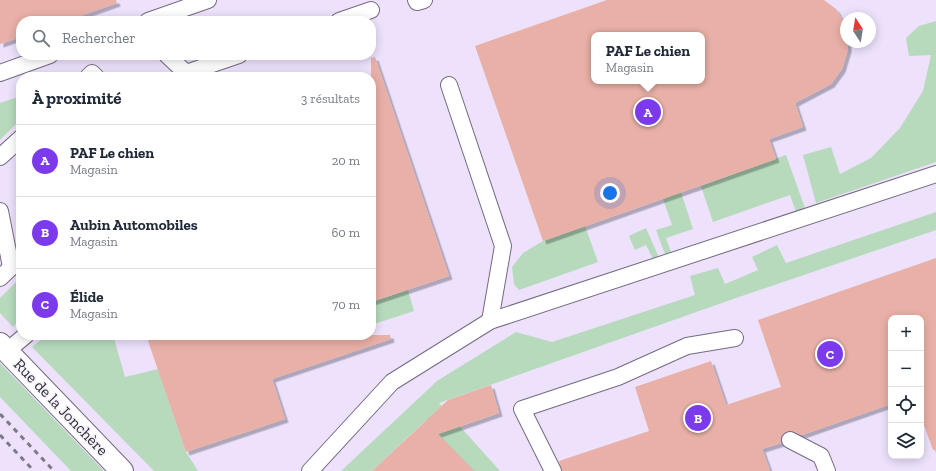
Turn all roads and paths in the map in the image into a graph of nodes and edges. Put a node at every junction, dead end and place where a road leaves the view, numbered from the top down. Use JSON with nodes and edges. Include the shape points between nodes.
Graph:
{"nodes":[{"id":1,"x":208,"y":0,"type":"edge"},
{"id":2,"x":416,"y":0,"type":"edge"},
{"id":3,"x":424,"y":0,"type":"edge"},
{"id":4,"x":371,"y":10,"type":"dead end"},
{"id":5,"x":162,"y":16,"type":"edge"},
{"id":6,"x":354,"y":16,"type":"edge"},
{"id":7,"x":35,"y":60,"type":"edge"},
{"id":8,"x":172,"y":60,"type":"edge"},
{"id":9,"x":224,"y":60,"type":"edge"},
{"id":10,"x":0,"y":72,"type":"edge"},
{"id":11,"x":185,"y":72,"type":"edge"},
{"id":12,"x":189,"y":72,"type":"edge"},
{"id":13,"x":449,"y":85,"type":"dead end"},
{"id":14,"x":16,"y":143,"type":"edge"},
{"id":15,"x":0,"y":157,"type":"edge"},
{"id":16,"x":936,"y":174,"type":"edge"},
{"id":17,"x":0,"y":211,"type":"edge"},
{"id":18,"x":11,"y":268,"type":"edge"},
{"id":19,"x":490,"y":322,"type":"junction"},
{"id":20,"x":735,"y":338,"type":"dead end"},
{"id":21,"x":18,"y":340,"type":"edge"},
{"id":22,"x":4,"y":348,"type":"edge"},
{"id":23,"x":790,"y":440,"type":"dead end"},
{"id":24,"x":122,"y":471,"type":"edge"},
{"id":25,"x":310,"y":471,"type":"edge"},
{"id":26,"x":553,"y":471,"type":"edge"},
{"id":27,"x":827,"y":471,"type":"edge"}],
"edges":[{"from":1,"to":5,"type":"lane"},
{"from":2,"to":3,"type":"lane"},
{"from":4,"to":6,"type":"lane"},
{"from":7,"to":10,"type":"lane"},
{"from":8,"to":11,"type":"lane"},
{"from":9,"to":12,"type":"lane"},
{"from":13,"to":19,"type":"lane","via":[[503,246]]},
{"from":14,"to":15,"type":"lane"},
{"from":16,"to":19,"type":"lane"},
{"from":17,"to":18,"type":"lane"},
{"from":19,"to":25,"type":"lane","via":[[392,382]]},
{"from":20,"to":26,"type":"lane","via":[[687,346],[618,377],[522,409]]},
{"from":21,"to":22,"type":"lane"},
{"from":22,"to":24,"type":"street","name":"Rue de la Jonchère"},
{"from":23,"to":27,"type":"lane","via":[[821,456]]}]}
